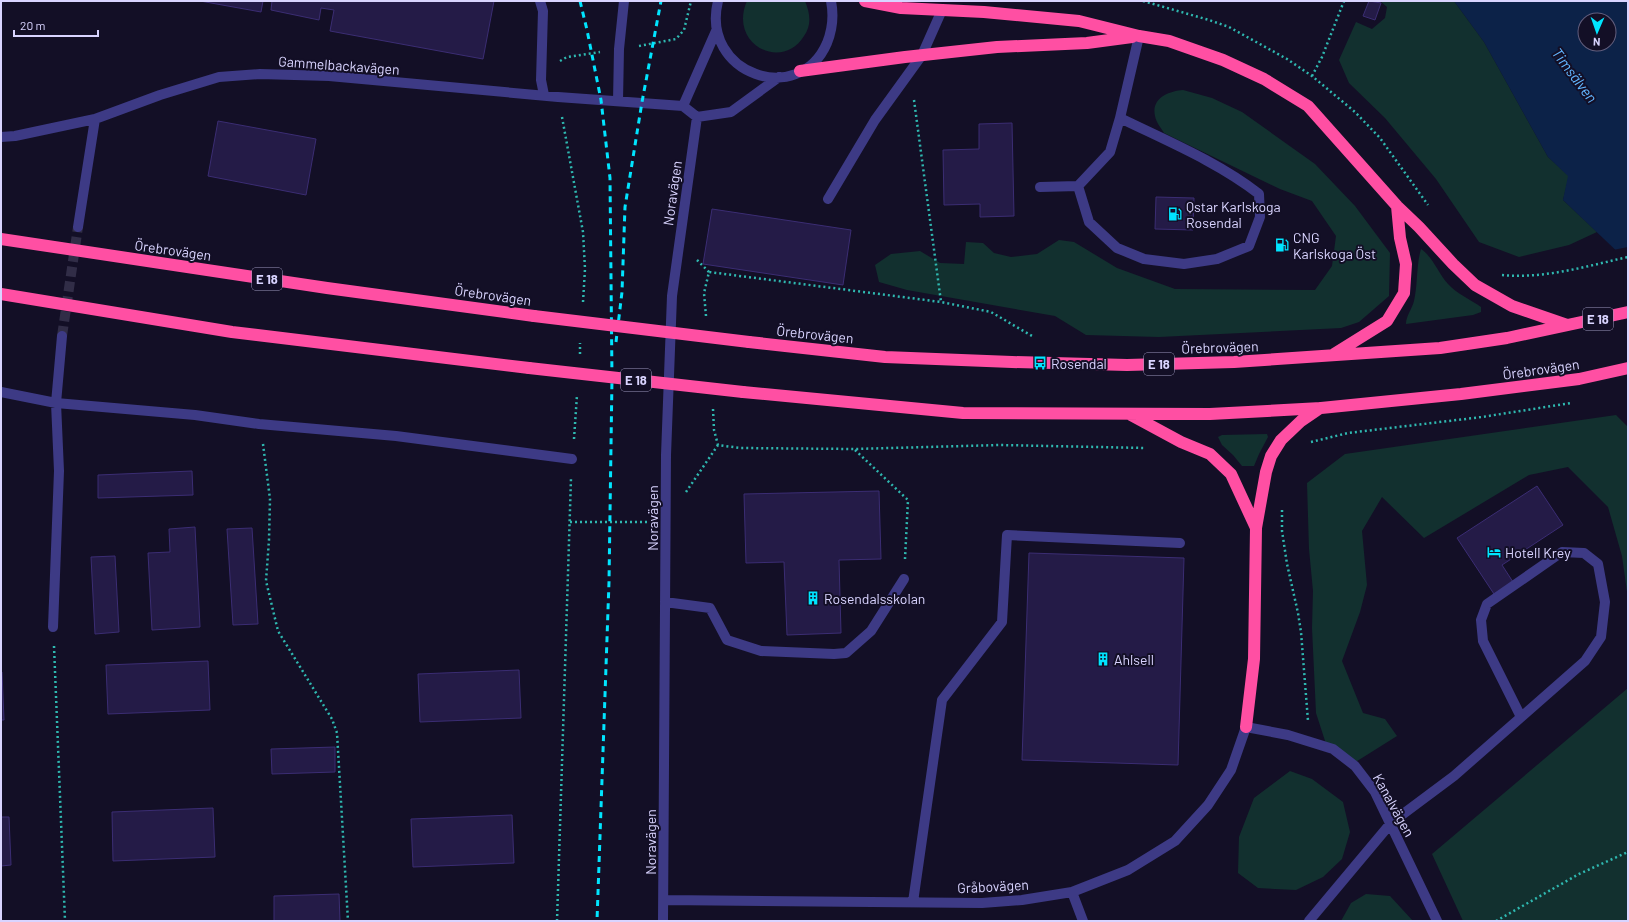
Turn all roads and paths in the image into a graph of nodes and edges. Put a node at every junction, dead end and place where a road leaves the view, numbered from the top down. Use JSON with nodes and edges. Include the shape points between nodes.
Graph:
{"nodes":[{"id":1,"x":540,"y":1,"type":"edge"},
{"id":2,"x":624,"y":1,"type":"edge"},
{"id":3,"x":718,"y":1,"type":"edge"},
{"id":4,"x":831,"y":1,"type":"edge"},
{"id":5,"x":865,"y":1,"type":"edge"},
{"id":6,"x":1344,"y":1,"type":"edge"},
{"id":7,"x":942,"y":10,"type":"junction"},
{"id":8,"x":716,"y":31,"type":"junction"},
{"id":9,"x":1139,"y":36,"type":"junction"},
{"id":10,"x":922,"y":55,"type":"junction"},
{"id":11,"x":800,"y":71,"type":"junction"},
{"id":12,"x":910,"y":71,"type":"junction"},
{"id":13,"x":1312,"y":76,"type":"dead end"},
{"id":14,"x":779,"y":77,"type":"junction"},
{"id":15,"x":544,"y":95,"type":"junction"},
{"id":16,"x":558,"y":97,"type":"junction"},
{"id":17,"x":618,"y":101,"type":"junction"},
{"id":18,"x":684,"y":106,"type":"junction"},
{"id":19,"x":697,"y":117,"type":"junction"},
{"id":20,"x":1120,"y":118,"type":"junction"},
{"id":21,"x":95,"y":119,"type":"junction"},
{"id":22,"x":1,"y":137,"type":"edge"},
{"id":23,"x":1078,"y":186,"type":"junction"},
{"id":24,"x":1040,"y":187,"type":"dead end"},
{"id":25,"x":828,"y":199,"type":"dead end"},
{"id":26,"x":1397,"y":206,"type":"junction"},
{"id":27,"x":78,"y":227,"type":"tunnel mouth"},
{"id":28,"x":1,"y":239,"type":"edge"},
{"id":29,"x":1628,"y":257,"type":"edge"},
{"id":30,"x":1558,"y":272,"type":"dead end"},
{"id":31,"x":1,"y":294,"type":"edge"},
{"id":32,"x":941,"y":302,"type":"junction"},
{"id":33,"x":705,"y":306,"type":"dead end"},
{"id":34,"x":583,"y":309,"type":"dead end"},
{"id":35,"x":1628,"y":312,"type":"edge"},
{"id":36,"x":1568,"y":325,"type":"junction"},
{"id":37,"x":62,"y":336,"type":"tunnel mouth"},
{"id":38,"x":1032,"y":336,"type":"dead end"},
{"id":39,"x":580,"y":340,"type":"dead end"},
{"id":40,"x":579,"y":356,"type":"dead end"},
{"id":41,"x":1332,"y":356,"type":"junction"},
{"id":42,"x":1628,"y":368,"type":"edge"},
{"id":43,"x":577,"y":388,"type":"dead end"},
{"id":44,"x":1,"y":392,"type":"edge"},
{"id":45,"x":1577,"y":402,"type":"dead end"},
{"id":46,"x":56,"y":403,"type":"junction"},
{"id":47,"x":1321,"y":408,"type":"junction"},
{"id":48,"x":1130,"y":414,"type":"junction"},
{"id":49,"x":260,"y":424,"type":"junction"},
{"id":50,"x":714,"y":430,"type":"dead end"},
{"id":51,"x":1306,"y":443,"type":"dead end"},
{"id":52,"x":718,"y":445,"type":"junction"},
{"id":53,"x":1153,"y":448,"type":"dead end"},
{"id":54,"x":854,"y":449,"type":"junction"},
{"id":55,"x":572,"y":459,"type":"junction"},
{"id":56,"x":1282,"y":505,"type":"dead end"},
{"id":57,"x":570,"y":522,"type":"junction"},
{"id":58,"x":666,"y":522,"type":"junction"},
{"id":59,"x":1256,"y":528,"type":"junction"},
{"id":60,"x":1180,"y":543,"type":"dead end"},
{"id":61,"x":904,"y":579,"type":"joint"},
{"id":62,"x":665,"y":602,"type":"junction"},
{"id":63,"x":53,"y":627,"type":"joint"},
{"id":64,"x":1521,"y":717,"type":"junction"},
{"id":65,"x":1246,"y":727,"type":"junction"},
{"id":66,"x":1309,"y":741,"type":"junction"},
{"id":67,"x":1391,"y":823,"type":"junction"},
{"id":68,"x":1628,"y":852,"type":"edge"},
{"id":69,"x":1072,"y":892,"type":"junction"},
{"id":70,"x":664,"y":900,"type":"junction"},
{"id":71,"x":913,"y":902,"type":"junction"},
{"id":72,"x":64,"y":921,"type":"edge"},
{"id":73,"x":348,"y":921,"type":"edge"},
{"id":74,"x":558,"y":921,"type":"edge"},
{"id":75,"x":663,"y":921,"type":"edge"},
{"id":76,"x":1083,"y":921,"type":"edge"},
{"id":77,"x":1309,"y":921,"type":"edge"},
{"id":78,"x":1437,"y":921,"type":"edge"},
{"id":79,"x":1496,"y":921,"type":"edge"}],
"edges":[{"from":1,"to":15,"type":"street","via":[[541,80]]},
{"from":2,"to":17,"type":"street","via":[[619,49]]},
{"from":3,"to":8,"type":"street"},
{"from":4,"to":11,"type":"street","via":[[832,32],[824,51]]},
{"from":5,"to":7,"type":"highway","via":[[901,8]]},
{"from":6,"to":13,"type":"path"},
{"from":7,"to":9,"type":"highway","via":[[1079,21]]},
{"from":7,"to":10,"type":"street"},
{"from":8,"to":14,"type":"street","via":[[725,50],[739,65],[748,71]]},
{"from":8,"to":18,"type":"street"},
{"from":9,"to":10,"type":"highway","via":[[1087,43],[997,47]]},
{"from":9,"to":20,"type":"street"},
{"from":9,"to":26,"type":"highway","via":[[1169,41],[1223,60],[1308,106]]},
{"from":10,"to":11,"type":"highway"},
{"from":10,"to":12,"type":"street"},
{"from":11,"to":14,"type":"street"},
{"from":12,"to":25,"type":"street","via":[[875,120]]},
{"from":12,"to":32,"type":"path"},
{"from":14,"to":19,"type":"street","via":[[731,112]]},
{"from":15,"to":16,"type":"street","name":"Gammelbackavägen"},
{"from":15,"to":21,"type":"street","name":"Gammelbackavägen","via":[[329,76],[260,74],[219,77]]},
{"from":16,"to":17,"type":"street","name":"Gammelbackavägen"},
{"from":16,"to":34,"type":"path","via":[[583,232]]},
{"from":17,"to":18,"type":"street","name":"Gammelbackavägen"},
{"from":18,"to":19,"type":"street"},
{"from":19,"to":58,"type":"street","name":"Noravägen","via":[[672,296]]},
{"from":20,"to":23,"type":"street","via":[[1110,152]]},
{"from":20,"to":23,"type":"street","via":[[1216,166],[1259,194],[1260,217],[1249,246],[1218,259],[1184,264],[1144,259],[1117,248],[1089,222]]},
{"from":21,"to":22,"type":"street","name":"Gammelbackavägen"},
{"from":21,"to":27,"type":"street"},
{"from":23,"to":24,"type":"street"},
{"from":26,"to":36,"type":"highway","via":[[1474,285],[1512,306]]},
{"from":26,"to":41,"type":"highway","via":[[1406,264],[1404,293],[1387,321]]},
{"from":28,"to":41,"type":"highway","name":"Örebrovägen","number":"E 18","bridge":true,"via":[[534,316],[885,357],[1127,365]]},
{"from":29,"to":30,"type":"path"},
{"from":31,"to":48,"type":"highway","name":"Örebrovägen","number":"E 18","bridge":true,"via":[[232,332],[743,392],[963,414]]},
{"from":32,"to":33,"type":"path","via":[[709,272],[704,293]]},
{"from":32,"to":38,"type":"path","via":[[991,312]]},
{"from":35,"to":36,"type":"highway","name":"Örebrovägen","number":"E 18"},
{"from":36,"to":41,"type":"highway","name":"Örebrovägen","number":"E 18","via":[[1507,338],[1440,348]]},
{"from":37,"to":46,"type":"street"},
{"from":39,"to":40,"type":"path"},
{"from":42,"to":47,"type":"highway","name":"Örebrovägen","number":"E 18","via":[[1579,379]]},
{"from":43,"to":55,"type":"path"},
{"from":44,"to":46,"type":"street"},
{"from":45,"to":51,"type":"path","via":[[1348,432]]},
{"from":46,"to":49,"type":"street","via":[[195,415]]},
{"from":46,"to":63,"type":"street","via":[[59,471]]},
{"from":47,"to":48,"type":"highway","name":"Örebrovägen","number":"E 18","via":[[1210,414]]},
{"from":47,"to":59,"type":"highway","via":[[1301,422],[1275,447],[1266,472]]},
{"from":48,"to":59,"type":"highway","via":[[1181,442],[1210,454],[1231,474]]},
{"from":49,"to":55,"type":"street","via":[[396,436]]},
{"from":49,"to":73,"type":"path","via":[[270,499],[266,581],[278,631],[332,719],[337,733]]},
{"from":50,"to":52,"type":"path"},
{"from":52,"to":54,"type":"path","via":[[740,448]]},
{"from":52,"to":58,"type":"path"},
{"from":53,"to":54,"type":"path","via":[[1000,445]]},
{"from":54,"to":61,"type":"path","via":[[908,500]]},
{"from":55,"to":57,"type":"path"},
{"from":56,"to":66,"type":"path","via":[[1282,531],[1301,632]]},
{"from":57,"to":58,"type":"path"},
{"from":57,"to":74,"type":"path"},
{"from":58,"to":62,"type":"street","name":"Noravägen"},
{"from":59,"to":65,"type":"highway","via":[[1254,659]]},
{"from":60,"to":71,"type":"street","via":[[1006,535],[1002,622],[942,700]]},
{"from":61,"to":62,"type":"street","via":[[871,631],[846,653],[761,651],[727,640],[710,608]]},
{"from":62,"to":70,"type":"street","name":"Noravägen"},
{"from":63,"to":72,"type":"path"},
{"from":64,"to":64,"type":"street","via":[[1584,661],[1601,637],[1605,602],[1598,564],[1584,553],[1562,552],[1487,604],[1483,614],[1483,641]]},
{"from":64,"to":67,"type":"street","via":[[1454,776]]},
{"from":65,"to":66,"type":"street","name":"Kanalvägen"},
{"from":65,"to":69,"type":"street","name":"Gråbovägen","via":[[1231,770],[1208,805],[1175,841],[1128,870]]},
{"from":66,"to":67,"type":"street","name":"Kanalvägen","via":[[1333,749],[1355,766],[1375,792]]},
{"from":67,"to":77,"type":"street"},
{"from":67,"to":78,"type":"street","name":"Kanalvägen"},
{"from":68,"to":79,"type":"path","via":[[1578,874]]},
{"from":69,"to":71,"type":"street","name":"Gråbovägen","via":[[982,903]]},
{"from":69,"to":76,"type":"street"},
{"from":70,"to":71,"type":"street","name":"Gråbovägen"},
{"from":70,"to":75,"type":"street","name":"Noravägen"}]}
